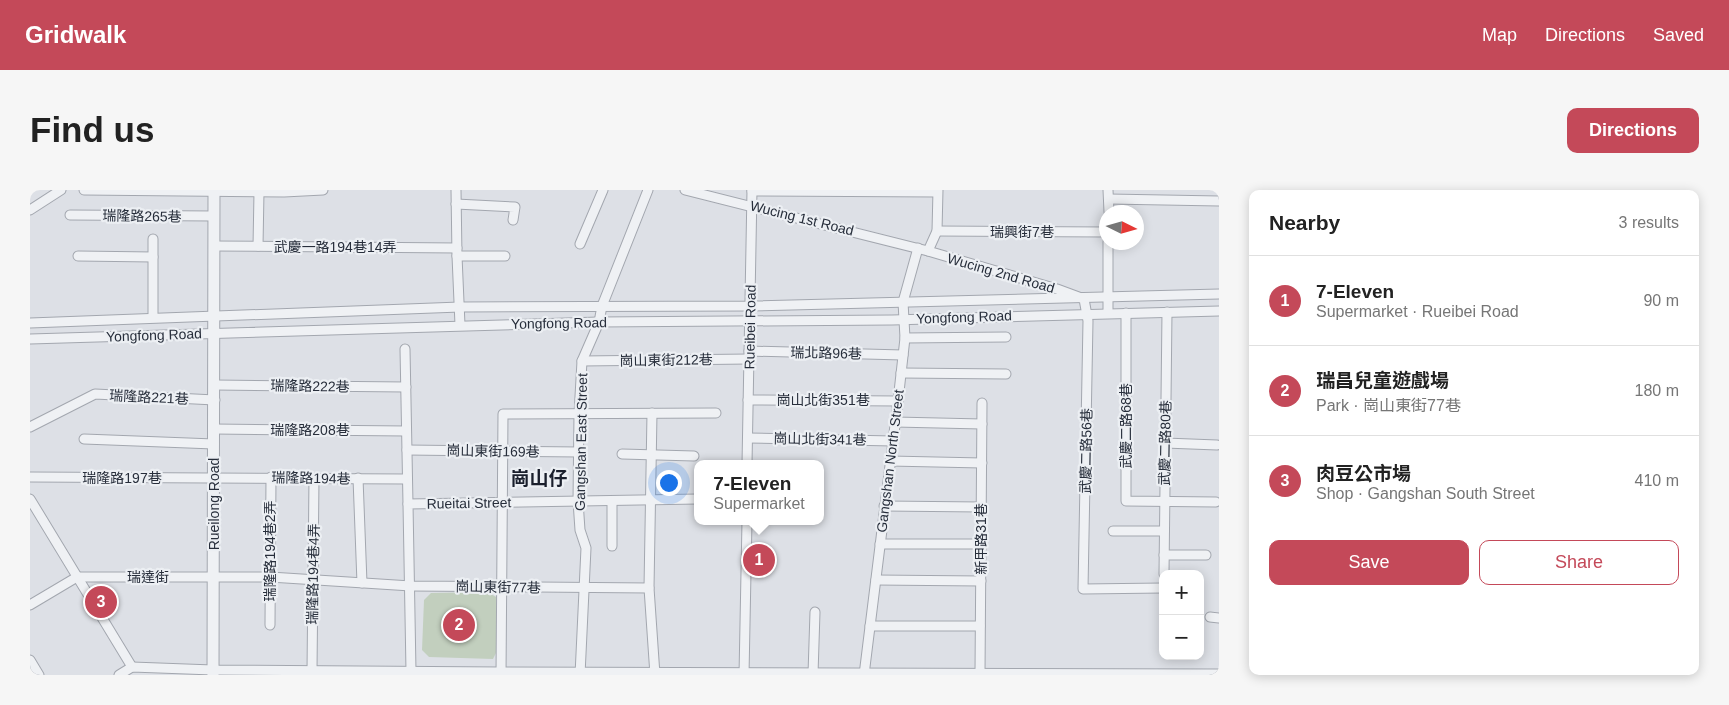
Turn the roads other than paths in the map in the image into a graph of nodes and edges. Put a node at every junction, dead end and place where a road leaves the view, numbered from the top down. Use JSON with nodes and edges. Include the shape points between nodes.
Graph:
{"nodes":[{"id":1,"x":61,"y":190,"type":"edge"},
{"id":2,"x":84,"y":190,"type":"edge"},
{"id":3,"x":456,"y":190,"type":"edge"},
{"id":4,"x":603,"y":190,"type":"edge"},
{"id":5,"x":648,"y":190,"type":"edge"},
{"id":6,"x":685,"y":190,"type":"edge"},
{"id":7,"x":752,"y":190,"type":"edge"},
{"id":8,"x":214,"y":191,"type":"edge"},
{"id":9,"x":318,"y":191,"type":"edge"},
{"id":10,"x":937,"y":191,"type":"edge"},
{"id":11,"x":259,"y":192,"type":"junction"},
{"id":12,"x":1109,"y":194,"type":"edge"},
{"id":13,"x":1219,"y":201,"type":"edge"},
{"id":14,"x":456,"y":204,"type":"junction"},
{"id":15,"x":752,"y":205,"type":"junction"},
{"id":16,"x":30,"y":210,"type":"edge"},
{"id":17,"x":70,"y":215,"type":"dead end"},
{"id":18,"x":214,"y":216,"type":"junction"},
{"id":19,"x":513,"y":220,"type":"dead end"},
{"id":20,"x":936,"y":231,"type":"junction"},
{"id":21,"x":1099,"y":232,"type":"edge"},
{"id":22,"x":153,"y":240,"type":"dead end"},
{"id":23,"x":580,"y":244,"type":"dead end"},
{"id":24,"x":214,"y":246,"type":"junction"},
{"id":25,"x":258,"y":246,"type":"junction"},
{"id":26,"x":918,"y":248,"type":"junction"},
{"id":27,"x":1108,"y":250,"type":"edge"},
{"id":28,"x":928,"y":251,"type":"junction"},
{"id":29,"x":457,"y":252,"type":"junction"},
{"id":30,"x":78,"y":256,"type":"dead end"},
{"id":31,"x":505,"y":256,"type":"dead end"},
{"id":32,"x":153,"y":257,"type":"junction"},
{"id":33,"x":1219,"y":294,"type":"edge"},
{"id":34,"x":1108,"y":298,"type":"junction"},
{"id":35,"x":1084,"y":299,"type":"junction"},
{"id":36,"x":903,"y":302,"type":"junction"},
{"id":37,"x":602,"y":306,"type":"junction"},
{"id":38,"x":750,"y":306,"type":"junction"},
{"id":39,"x":460,"y":307,"type":"junction"},
{"id":40,"x":1219,"y":310,"type":"edge"},
{"id":41,"x":1167,"y":312,"type":"junction"},
{"id":42,"x":1087,"y":313,"type":"junction"},
{"id":43,"x":1108,"y":313,"type":"junction"},
{"id":44,"x":1126,"y":313,"type":"junction"},
{"id":45,"x":215,"y":315,"type":"junction"},
{"id":46,"x":153,"y":317,"type":"junction"},
{"id":47,"x":903,"y":319,"type":"junction"},
{"id":48,"x":599,"y":322,"type":"junction"},
{"id":49,"x":750,"y":322,"type":"junction"},
{"id":50,"x":30,"y":323,"type":"edge"},
{"id":51,"x":460,"y":325,"type":"junction"},
{"id":52,"x":216,"y":332,"type":"junction"},
{"id":53,"x":1006,"y":337,"type":"dead end"},
{"id":54,"x":904,"y":338,"type":"junction"},
{"id":55,"x":30,"y":339,"type":"edge"},
{"id":56,"x":405,"y":349,"type":"dead end"},
{"id":57,"x":903,"y":354,"type":"junction"},
{"id":58,"x":749,"y":355,"type":"junction"},
{"id":59,"x":582,"y":361,"type":"junction"},
{"id":60,"x":901,"y":373,"type":"junction"},
{"id":61,"x":1006,"y":374,"type":"dead end"},
{"id":62,"x":215,"y":385,"type":"junction"},
{"id":63,"x":406,"y":387,"type":"junction"},
{"id":64,"x":215,"y":400,"type":"junction"},
{"id":65,"x":748,"y":400,"type":"junction"},
{"id":66,"x":898,"y":401,"type":"junction"},
{"id":67,"x":982,"y":403,"type":"dead end"},
{"id":68,"x":652,"y":413,"type":"junction"},
{"id":69,"x":716,"y":413,"type":"dead end"},
{"id":70,"x":579,"y":414,"type":"junction"},
{"id":71,"x":895,"y":422,"type":"junction"},
{"id":72,"x":982,"y":424,"type":"junction"},
{"id":73,"x":30,"y":427,"type":"edge"},
{"id":74,"x":214,"y":429,"type":"junction"},
{"id":75,"x":406,"y":431,"type":"junction"},
{"id":76,"x":748,"y":438,"type":"junction"},
{"id":77,"x":84,"y":439,"type":"dead end"},
{"id":78,"x":893,"y":441,"type":"junction"},
{"id":79,"x":1165,"y":443,"type":"junction"},
{"id":80,"x":214,"y":444,"type":"junction"},
{"id":81,"x":1217,"y":445,"type":"dead end"},
{"id":82,"x":407,"y":450,"type":"junction"},
{"id":83,"x":503,"y":452,"type":"junction"},
{"id":84,"x":579,"y":452,"type":"junction"},
{"id":85,"x":622,"y":454,"type":"dead end"},
{"id":86,"x":651,"y":455,"type":"junction"},
{"id":87,"x":694,"y":456,"type":"dead end"},
{"id":88,"x":747,"y":460,"type":"edge"},
{"id":89,"x":890,"y":461,"type":"junction"},
{"id":90,"x":982,"y":463,"type":"junction"},
{"id":91,"x":30,"y":477,"type":"edge"},
{"id":92,"x":270,"y":477,"type":"junction"},
{"id":93,"x":214,"y":478,"type":"junction"},
{"id":94,"x":314,"y":478,"type":"junction"},
{"id":95,"x":358,"y":478,"type":"junction"},
{"id":96,"x":407,"y":479,"type":"junction"},
{"id":97,"x":30,"y":499,"type":"edge"},
{"id":98,"x":694,"y":499,"type":"edge"},
{"id":99,"x":651,"y":500,"type":"junction"},
{"id":100,"x":578,"y":501,"type":"junction"},
{"id":101,"x":612,"y":501,"type":"junction"},
{"id":102,"x":503,"y":502,"type":"junction"},
{"id":103,"x":1165,"y":502,"type":"junction"},
{"id":104,"x":1216,"y":502,"type":"dead end"},
{"id":105,"x":408,"y":504,"type":"junction"},
{"id":106,"x":884,"y":506,"type":"junction"},
{"id":107,"x":981,"y":507,"type":"junction"},
{"id":108,"x":746,"y":525,"type":"edge"},
{"id":109,"x":1164,"y":530,"type":"junction"},
{"id":110,"x":1113,"y":531,"type":"dead end"},
{"id":111,"x":880,"y":544,"type":"junction"},
{"id":112,"x":981,"y":544,"type":"junction"},
{"id":113,"x":612,"y":546,"type":"dead end"},
{"id":114,"x":1164,"y":555,"type":"junction"},
{"id":115,"x":1206,"y":555,"type":"dead end"},
{"id":116,"x":1164,"y":570,"type":"edge"},
{"id":117,"x":78,"y":577,"type":"junction"},
{"id":118,"x":270,"y":577,"type":"junction"},
{"id":119,"x":214,"y":578,"type":"junction"},
{"id":120,"x":314,"y":580,"type":"junction"},
{"id":121,"x":876,"y":580,"type":"junction"},
{"id":122,"x":980,"y":581,"type":"junction"},
{"id":123,"x":362,"y":583,"type":"junction"},
{"id":124,"x":410,"y":586,"type":"junction"},
{"id":125,"x":502,"y":587,"type":"junction"},
{"id":126,"x":585,"y":588,"type":"junction"},
{"id":127,"x":649,"y":588,"type":"junction"},
{"id":128,"x":1159,"y":588,"type":"edge"},
{"id":129,"x":30,"y":605,"type":"edge"},
{"id":130,"x":815,"y":612,"type":"dead end"},
{"id":131,"x":270,"y":625,"type":"dead end"},
{"id":132,"x":870,"y":626,"type":"junction"},
{"id":133,"x":980,"y":626,"type":"junction"},
{"id":134,"x":30,"y":660,"type":"edge"},
{"id":135,"x":132,"y":667,"type":"junction"},
{"id":136,"x":312,"y":671,"type":"junction"},
{"id":137,"x":411,"y":671,"type":"junction"},
{"id":138,"x":213,"y":672,"type":"edge"},
{"id":139,"x":580,"y":673,"type":"edge"},
{"id":140,"x":501,"y":674,"type":"edge"},
{"id":141,"x":655,"y":674,"type":"edge"},
{"id":142,"x":744,"y":674,"type":"edge"},
{"id":143,"x":755,"y":674,"type":"edge"},
{"id":144,"x":813,"y":674,"type":"edge"},
{"id":145,"x":980,"y":674,"type":"edge"},
{"id":146,"x":1009,"y":674,"type":"edge"},
{"id":147,"x":1219,"y":674,"type":"edge"},
{"id":148,"x":39,"y":675,"type":"edge"},
{"id":149,"x":120,"y":675,"type":"edge"},
{"id":150,"x":864,"y":675,"type":"edge"}],
"edges":[{"from":1,"to":16,"type":"street"},
{"from":2,"to":8,"type":"street"},
{"from":3,"to":14,"type":"street"},
{"from":4,"to":23,"type":"street"},
{"from":5,"to":37,"type":"street","name":"Gangshan East Street"},
{"from":6,"to":15,"type":"street","name":"Wucing 1st Road"},
{"from":7,"to":10,"type":"street"},
{"from":7,"to":15,"type":"street","name":"Rueibei Road"},
{"from":8,"to":11,"type":"street"},
{"from":8,"to":18,"type":"street"},
{"from":9,"to":11,"type":"street"},
{"from":10,"to":20,"type":"street"},
{"from":11,"to":25,"type":"street"},
{"from":12,"to":13,"type":"street"},
{"from":14,"to":19,"type":"street","via":[[515,207]]},
{"from":14,"to":29,"type":"street"},
{"from":15,"to":26,"type":"street","name":"Wucing 1st Road"},
{"from":15,"to":38,"type":"street","name":"Rueibei Road"},
{"from":17,"to":18,"type":"street","name":"瑞隆路265巷"},
{"from":18,"to":24,"type":"street"},
{"from":20,"to":21,"type":"street","name":"瑞興街7巷"},
{"from":20,"to":28,"type":"street"},
{"from":22,"to":32,"type":"street"},
{"from":24,"to":25,"type":"street","name":"武慶一路194巷14弄"},
{"from":24,"to":45,"type":"street"},
{"from":25,"to":29,"type":"street","name":"武慶一路194巷14弄"},
{"from":26,"to":28,"type":"street","name":"Wucing 2nd Road"},
{"from":26,"to":36,"type":"street","name":"Gangshan North Street"},
{"from":27,"to":34,"type":"street"},
{"from":28,"to":35,"type":"street","name":"Wucing 2nd Road"},
{"from":29,"to":31,"type":"street","name":"武慶一路194巷14弄"},
{"from":29,"to":39,"type":"street"},
{"from":30,"to":32,"type":"street"},
{"from":32,"to":46,"type":"street"},
{"from":33,"to":34,"type":"street","name":"Wucing 2nd Road"},
{"from":34,"to":35,"type":"street","name":"Wucing 2nd Road"},
{"from":34,"to":43,"type":"street"},
{"from":35,"to":36,"type":"street","name":"Yongfong Road"},
{"from":35,"to":42,"type":"street"},
{"from":36,"to":38,"type":"street","name":"Yongfong Road"},
{"from":36,"to":47,"type":"street","name":"Gangshan North Street"},
{"from":37,"to":38,"type":"street","name":"Yongfong Road"},
{"from":37,"to":39,"type":"street","name":"Yongfong Road"},
{"from":37,"to":48,"type":"street","name":"Gangshan East Street"},
{"from":38,"to":49,"type":"street","name":"Rueibei Road"},
{"from":39,"to":45,"type":"street","name":"Yongfong Road"},
{"from":39,"to":51,"type":"street"},
{"from":40,"to":41,"type":"street"},
{"from":41,"to":44,"type":"street"},
{"from":41,"to":79,"type":"street","name":"武慶二路80巷"},
{"from":42,"to":43,"type":"street"},
{"from":42,"to":47,"type":"street","name":"Yongfong Road"},
{"from":42,"to":128,"type":"street","name":"武慶二路56巷","via":[[1083,589]]},
{"from":43,"to":44,"type":"street"},
{"from":44,"to":103,"type":"street","name":"武慶二路68巷","via":[[1126,501]]},
{"from":45,"to":46,"type":"street","name":"Yongfong Road"},
{"from":45,"to":52,"type":"street","name":"Rueilong Road"},
{"from":46,"to":50,"type":"street","name":"Yongfong Road"},
{"from":47,"to":49,"type":"street","name":"Yongfong Road"},
{"from":47,"to":54,"type":"street","name":"Gangshan North Street"},
{"from":48,"to":49,"type":"street","name":"Yongfong Road"},
{"from":48,"to":51,"type":"street","name":"Yongfong Road"},
{"from":48,"to":59,"type":"street","name":"Gangshan East Street"},
{"from":49,"to":58,"type":"street","name":"Rueibei Road"},
{"from":51,"to":52,"type":"street","name":"Yongfong Road"},
{"from":52,"to":55,"type":"street","name":"Yongfong Road"},
{"from":52,"to":62,"type":"street","name":"Rueilong Road"},
{"from":53,"to":54,"type":"street"},
{"from":54,"to":57,"type":"street","name":"Gangshan North Street"},
{"from":56,"to":63,"type":"street"},
{"from":57,"to":58,"type":"street","name":"瑞北路96巷"},
{"from":57,"to":60,"type":"street","name":"Gangshan North Street"},
{"from":58,"to":59,"type":"street","name":"崗山東街212巷"},
{"from":58,"to":65,"type":"street","name":"Rueibei Road"},
{"from":59,"to":70,"type":"street","name":"Gangshan East Street"},
{"from":60,"to":61,"type":"street"},
{"from":60,"to":66,"type":"street","name":"Gangshan North Street"},
{"from":62,"to":63,"type":"street","name":"瑞隆路222巷"},
{"from":62,"to":64,"type":"street","name":"Rueilong Road"},
{"from":63,"to":75,"type":"street"},
{"from":64,"to":73,"type":"street","name":"瑞隆路221巷","via":[[95,394]]},
{"from":64,"to":74,"type":"street","name":"Rueilong Road"},
{"from":65,"to":66,"type":"street","name":"崗山北街351巷"},
{"from":65,"to":76,"type":"street","name":"Rueibei Road"},
{"from":66,"to":71,"type":"street","name":"Gangshan North Street"},
{"from":67,"to":72,"type":"street","name":"新甲路31巷"},
{"from":68,"to":69,"type":"street"},
{"from":68,"to":70,"type":"street"},
{"from":68,"to":86,"type":"street"},
{"from":70,"to":83,"type":"street","via":[[503,414]]},
{"from":70,"to":84,"type":"street","name":"Gangshan East Street"},
{"from":71,"to":72,"type":"street"},
{"from":71,"to":78,"type":"street","name":"Gangshan North Street"},
{"from":72,"to":90,"type":"street","name":"新甲路31巷"},
{"from":74,"to":75,"type":"street","name":"瑞隆路208巷"},
{"from":74,"to":80,"type":"street","name":"Rueilong Road"},
{"from":75,"to":82,"type":"street"},
{"from":76,"to":78,"type":"street","name":"崗山北街341巷"},
{"from":76,"to":88,"type":"street","name":"Rueibei Road"},
{"from":77,"to":80,"type":"street"},
{"from":78,"to":89,"type":"street","name":"Gangshan North Street"},
{"from":79,"to":81,"type":"street"},
{"from":79,"to":103,"type":"street","name":"武慶二路80巷"},
{"from":80,"to":93,"type":"street","name":"Rueilong Road"},
{"from":82,"to":83,"type":"street","name":"崗山東街169巷"},
{"from":82,"to":96,"type":"street"},
{"from":83,"to":84,"type":"street","name":"崗山東街169巷"},
{"from":83,"to":102,"type":"street"},
{"from":84,"to":100,"type":"street","name":"Gangshan East Street"},
{"from":85,"to":86,"type":"street"},
{"from":86,"to":87,"type":"street"},
{"from":86,"to":99,"type":"street"},
{"from":89,"to":90,"type":"street"},
{"from":89,"to":106,"type":"street","name":"Gangshan North Street"},
{"from":90,"to":107,"type":"street","name":"新甲路31巷"},
{"from":91,"to":93,"type":"street","name":"瑞隆路197巷"},
{"from":92,"to":93,"type":"street","name":"瑞隆路194巷"},
{"from":92,"to":94,"type":"street","name":"瑞隆路194巷"},
{"from":92,"to":118,"type":"street","name":"瑞隆路194巷2弄"},
{"from":93,"to":119,"type":"street","name":"Rueilong Road"},
{"from":94,"to":95,"type":"street","name":"瑞隆路194巷"},
{"from":94,"to":120,"type":"street","name":"瑞隆路194巷4弄"},
{"from":95,"to":96,"type":"street","name":"瑞隆路194巷"},
{"from":95,"to":123,"type":"street"},
{"from":96,"to":105,"type":"street"},
{"from":97,"to":117,"type":"street"},
{"from":98,"to":99,"type":"street","name":"Rueitai Street"},
{"from":99,"to":101,"type":"street","name":"Rueitai Street"},
{"from":99,"to":127,"type":"street"},
{"from":100,"to":101,"type":"street","name":"Rueitai Street"},
{"from":100,"to":102,"type":"street","name":"Rueitai Street"},
{"from":100,"to":126,"type":"street","name":"Gangshan East Street","via":[[580,530],[586,548]]},
{"from":101,"to":113,"type":"street"},
{"from":102,"to":105,"type":"street","name":"Rueitai Street"},
{"from":102,"to":125,"type":"street"},
{"from":103,"to":104,"type":"street"},
{"from":103,"to":109,"type":"street","name":"武慶二路80巷"},
{"from":105,"to":124,"type":"street","name":"Rueitai Street"},
{"from":106,"to":107,"type":"street"},
{"from":106,"to":111,"type":"street","name":"Gangshan North Street"},
{"from":107,"to":112,"type":"street","name":"新甲路31巷"},
{"from":108,"to":142,"type":"street"},
{"from":109,"to":110,"type":"street"},
{"from":109,"to":114,"type":"street","name":"武慶二路80巷"},
{"from":111,"to":112,"type":"street"},
{"from":111,"to":121,"type":"street","name":"Gangshan North Street"},
{"from":112,"to":122,"type":"street","name":"新甲路31巷"},
{"from":114,"to":115,"type":"street"},
{"from":114,"to":116,"type":"street","name":"武慶二路80巷"},
{"from":117,"to":119,"type":"street","name":"瑞達街"},
{"from":117,"to":129,"type":"street"},
{"from":117,"to":135,"type":"street"},
{"from":118,"to":119,"type":"street","name":"瑞達街"},
{"from":118,"to":120,"type":"street","name":"瑞達街"},
{"from":118,"to":131,"type":"street","name":"瑞隆路194巷2弄"},
{"from":119,"to":138,"type":"street","name":"Rueilong Road"},
{"from":120,"to":123,"type":"street","name":"崗山東街77巷"},
{"from":120,"to":136,"type":"street","name":"瑞隆路194巷4弄"},
{"from":121,"to":122,"type":"street"},
{"from":121,"to":132,"type":"street","name":"Gangshan North Street"},
{"from":122,"to":133,"type":"street","name":"新甲路31巷"},
{"from":123,"to":124,"type":"street","name":"崗山東街77巷"},
{"from":124,"to":125,"type":"street","name":"崗山東街77巷"},
{"from":124,"to":137,"type":"street","name":"Rueitai Street"},
{"from":125,"to":126,"type":"street","name":"崗山東街77巷"},
{"from":125,"to":140,"type":"street"},
{"from":126,"to":127,"type":"street","name":"崗山東街77巷"},
{"from":126,"to":139,"type":"street","name":"Gangshan East Street"},
{"from":127,"to":141,"type":"street"},
{"from":130,"to":144,"type":"street"},
{"from":132,"to":133,"type":"street"},
{"from":132,"to":150,"type":"street","name":"Gangshan North Street"},
{"from":133,"to":145,"type":"street","name":"新甲路31巷"},
{"from":134,"to":148,"type":"street"},
{"from":135,"to":138,"type":"street"},
{"from":135,"to":149,"type":"street"},
{"from":136,"to":137,"type":"street"},
{"from":136,"to":138,"type":"street"},
{"from":137,"to":140,"type":"street"},
{"from":139,"to":140,"type":"street"},
{"from":139,"to":141,"type":"street"},
{"from":141,"to":142,"type":"street"},
{"from":142,"to":143,"type":"street"},
{"from":143,"to":144,"type":"street"},
{"from":144,"to":150,"type":"street"},
{"from":145,"to":146,"type":"street"},
{"from":145,"to":150,"type":"street"},
{"from":146,"to":147,"type":"street"}]}
